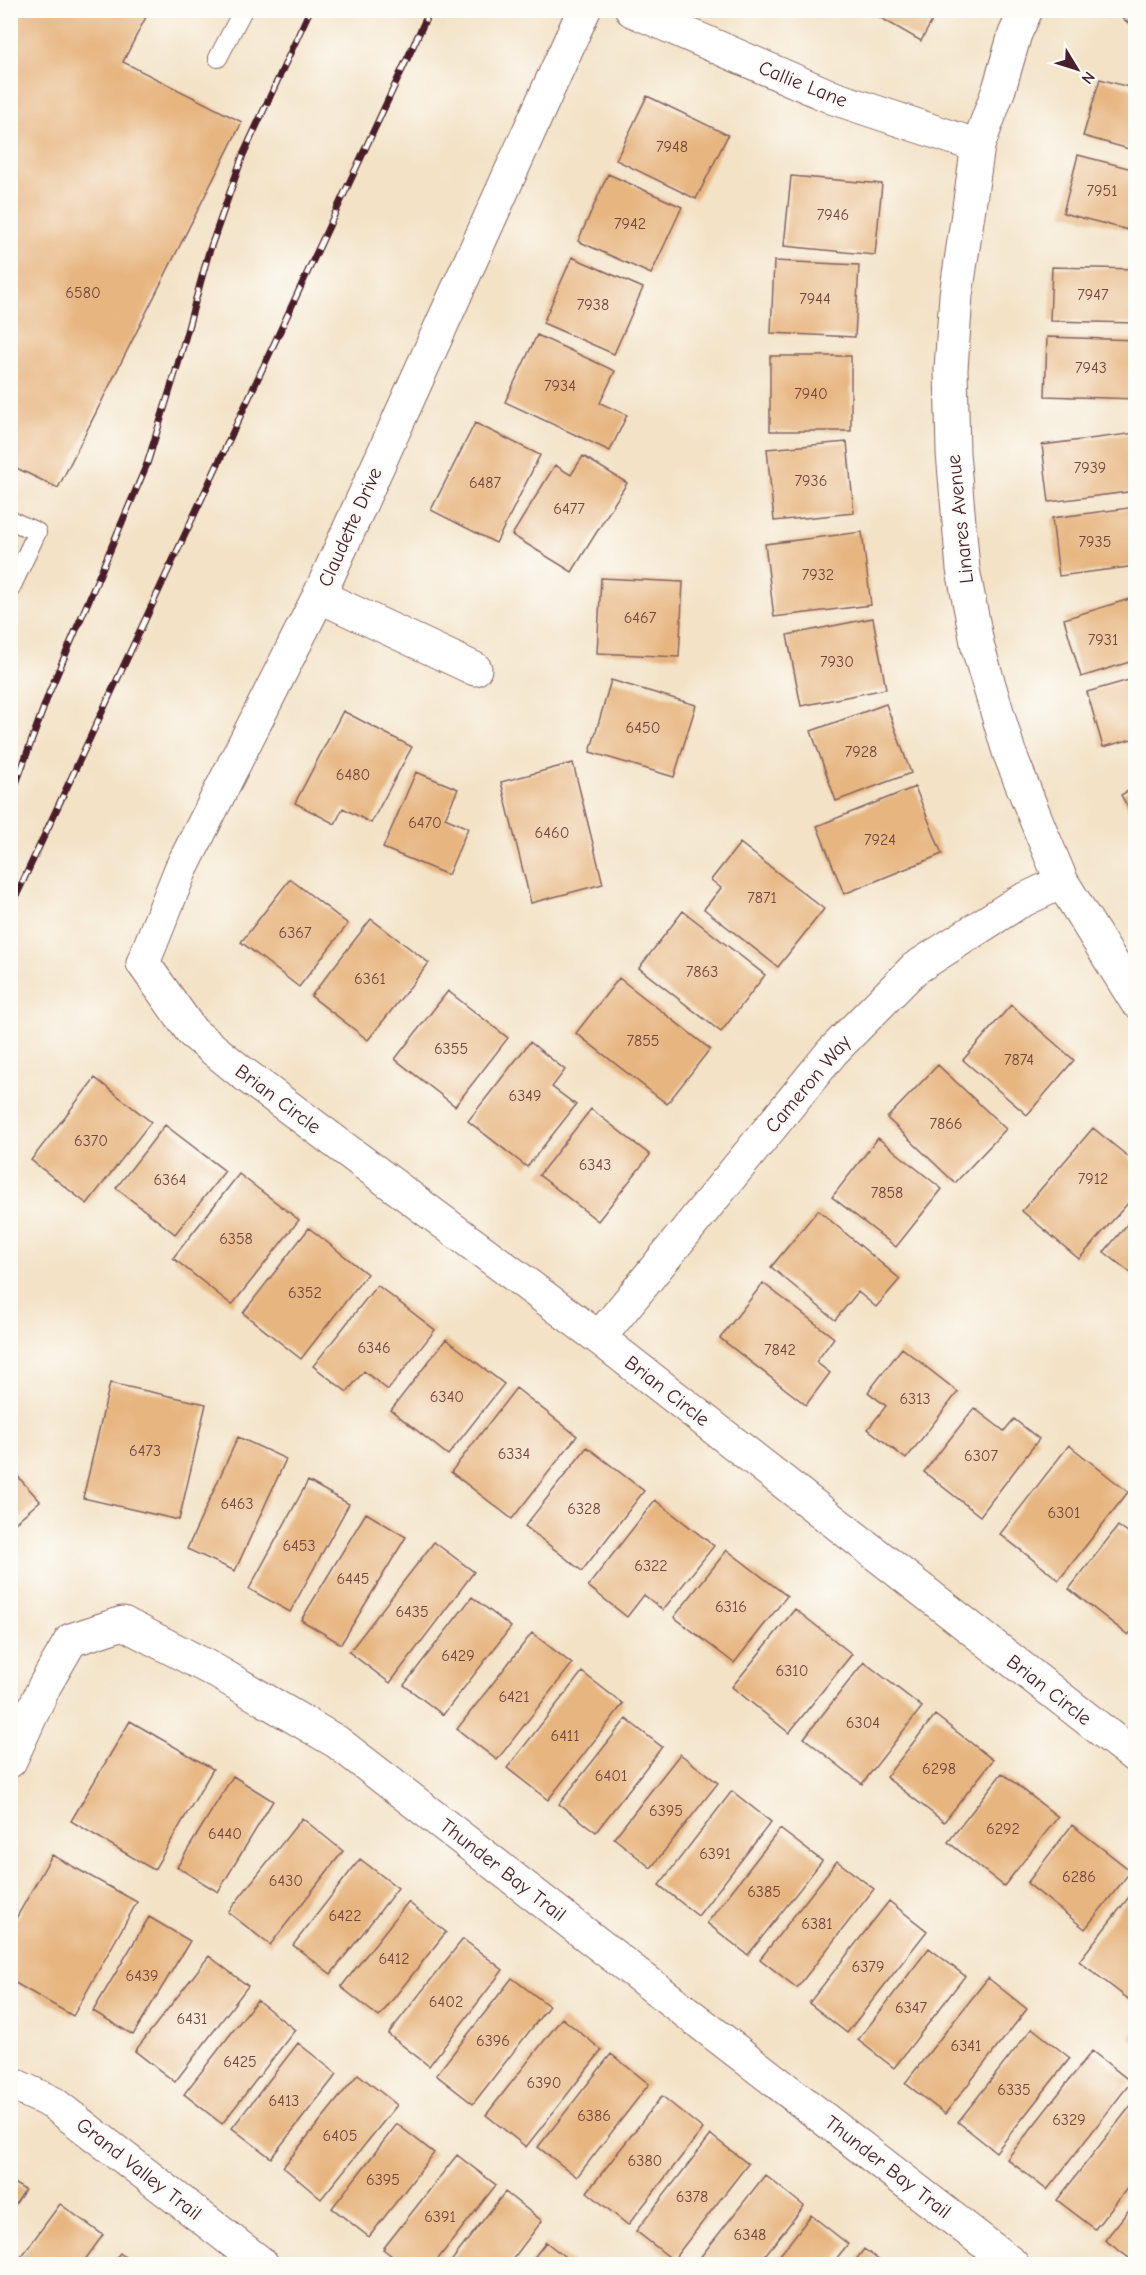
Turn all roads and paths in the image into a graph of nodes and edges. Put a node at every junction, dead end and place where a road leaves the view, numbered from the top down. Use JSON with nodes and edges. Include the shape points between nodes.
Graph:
{"nodes":[{"id":1,"x":243,"y":10,"type":"edge"},
{"id":2,"x":584,"y":10,"type":"edge"},
{"id":3,"x":632,"y":10,"type":"edge"},
{"id":4,"x":1026,"y":10,"type":"edge"},
{"id":5,"x":219,"y":58,"type":"dead end"},
{"id":6,"x":978,"y":146,"type":"junction"},
{"id":7,"x":10,"y":520,"type":"edge"},
{"id":8,"x":10,"y":590,"type":"edge"},
{"id":9,"x":319,"y":596,"type":"junction"},
{"id":10,"x":475,"y":669,"type":"dead end"},
{"id":11,"x":1062,"y":882,"type":"junction"},
{"id":12,"x":1136,"y":1001,"type":"edge"},
{"id":13,"x":192,"y":1032,"type":"joint"},
{"id":14,"x":599,"y":1338,"type":"junction"},
{"id":15,"x":1136,"y":1757,"type":"edge"},
{"id":16,"x":10,"y":1761,"type":"edge"},
{"id":17,"x":10,"y":2083,"type":"edge"},
{"id":18,"x":262,"y":2265,"type":"edge"},
{"id":19,"x":1012,"y":2265,"type":"edge"}],
"edges":[{"from":1,"to":5,"type":"lane"},
{"from":2,"to":9,"type":"street","name":"Claudette Drive"},
{"from":3,"to":6,"type":"street","name":"Callie Lane","via":[[834,98]]},
{"from":4,"to":6,"type":"street","name":"Linares Avenue"},
{"from":6,"to":11,"type":"street","name":"Linares Avenue","via":[[956,295],[951,369],[952,453],[963,569],[978,648],[1009,753]]},
{"from":7,"to":8,"type":"lane","via":[[37,532]]},
{"from":9,"to":10,"type":"street"},
{"from":9,"to":13,"type":"street","name":"Claudette Drive","via":[[181,869],[143,963]]},
{"from":11,"to":12,"type":"street","name":"Linares Avenue"},
{"from":11,"to":14,"type":"street","name":"Cameron Way","via":[[1017,903],[914,969],[832,1052]]},
{"from":13,"to":14,"type":"street","name":"Brian Circle"},
{"from":14,"to":15,"type":"street","name":"Brian Circle"},
{"from":16,"to":19,"type":"street","name":"Thunder Bay Trail","via":[[71,1640],[123,1623],[337,1742]]},
{"from":17,"to":18,"type":"street","name":"Grand Valley Trail","via":[[53,2103]]}]}
